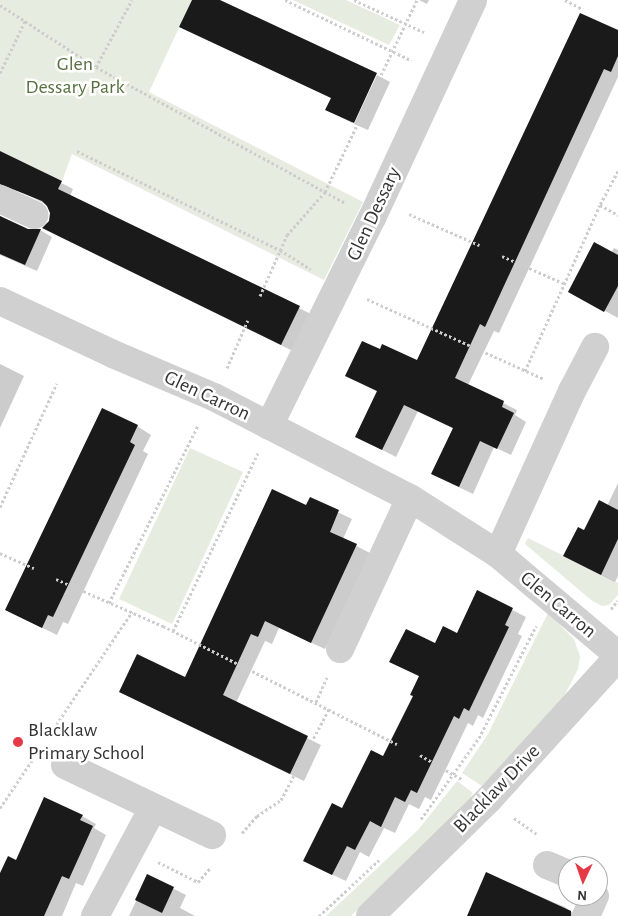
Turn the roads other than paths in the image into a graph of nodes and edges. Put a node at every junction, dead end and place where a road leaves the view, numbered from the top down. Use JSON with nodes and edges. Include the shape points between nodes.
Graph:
{"nodes":[{"id":1,"x":473,"y":0,"type":"edge"},
{"id":2,"x":0,"y":199,"type":"edge"},
{"id":3,"x":35,"y":215,"type":"dead end"},
{"id":4,"x":0,"y":301,"type":"edge"},
{"id":5,"x":595,"y":347,"type":"dead end"},
{"id":6,"x":269,"y":426,"type":"junction"},
{"id":7,"x":410,"y":498,"type":"junction"},
{"id":8,"x":498,"y":554,"type":"junction"},
{"id":9,"x":340,"y":649,"type":"dead end"},
{"id":10,"x":618,"y":656,"type":"edge"},
{"id":11,"x":65,"y":765,"type":"dead end"},
{"id":12,"x":153,"y":808,"type":"junction"},
{"id":13,"x":212,"y":835,"type":"dead end"},
{"id":14,"x":95,"y":916,"type":"edge"},
{"id":15,"x":370,"y":916,"type":"edge"}],
"edges":[{"from":1,"to":6,"type":"street","name":"Glen Dessary","via":[[376,210]]},
{"from":2,"to":3,"type":"street"},
{"from":4,"to":6,"type":"street","name":"Glen Carron","via":[[214,397]]},
{"from":5,"to":8,"type":"street"},
{"from":6,"to":7,"type":"street","name":"Glen Carron"},
{"from":7,"to":8,"type":"street","name":"Glen Carron"},
{"from":7,"to":9,"type":"street"},
{"from":8,"to":10,"type":"street","name":"Glen Carron"},
{"from":10,"to":15,"type":"street","name":"Blacklaw Drive","via":[[490,799]]},
{"from":11,"to":12,"type":"street"},
{"from":12,"to":13,"type":"street"},
{"from":12,"to":14,"type":"street"}]}
